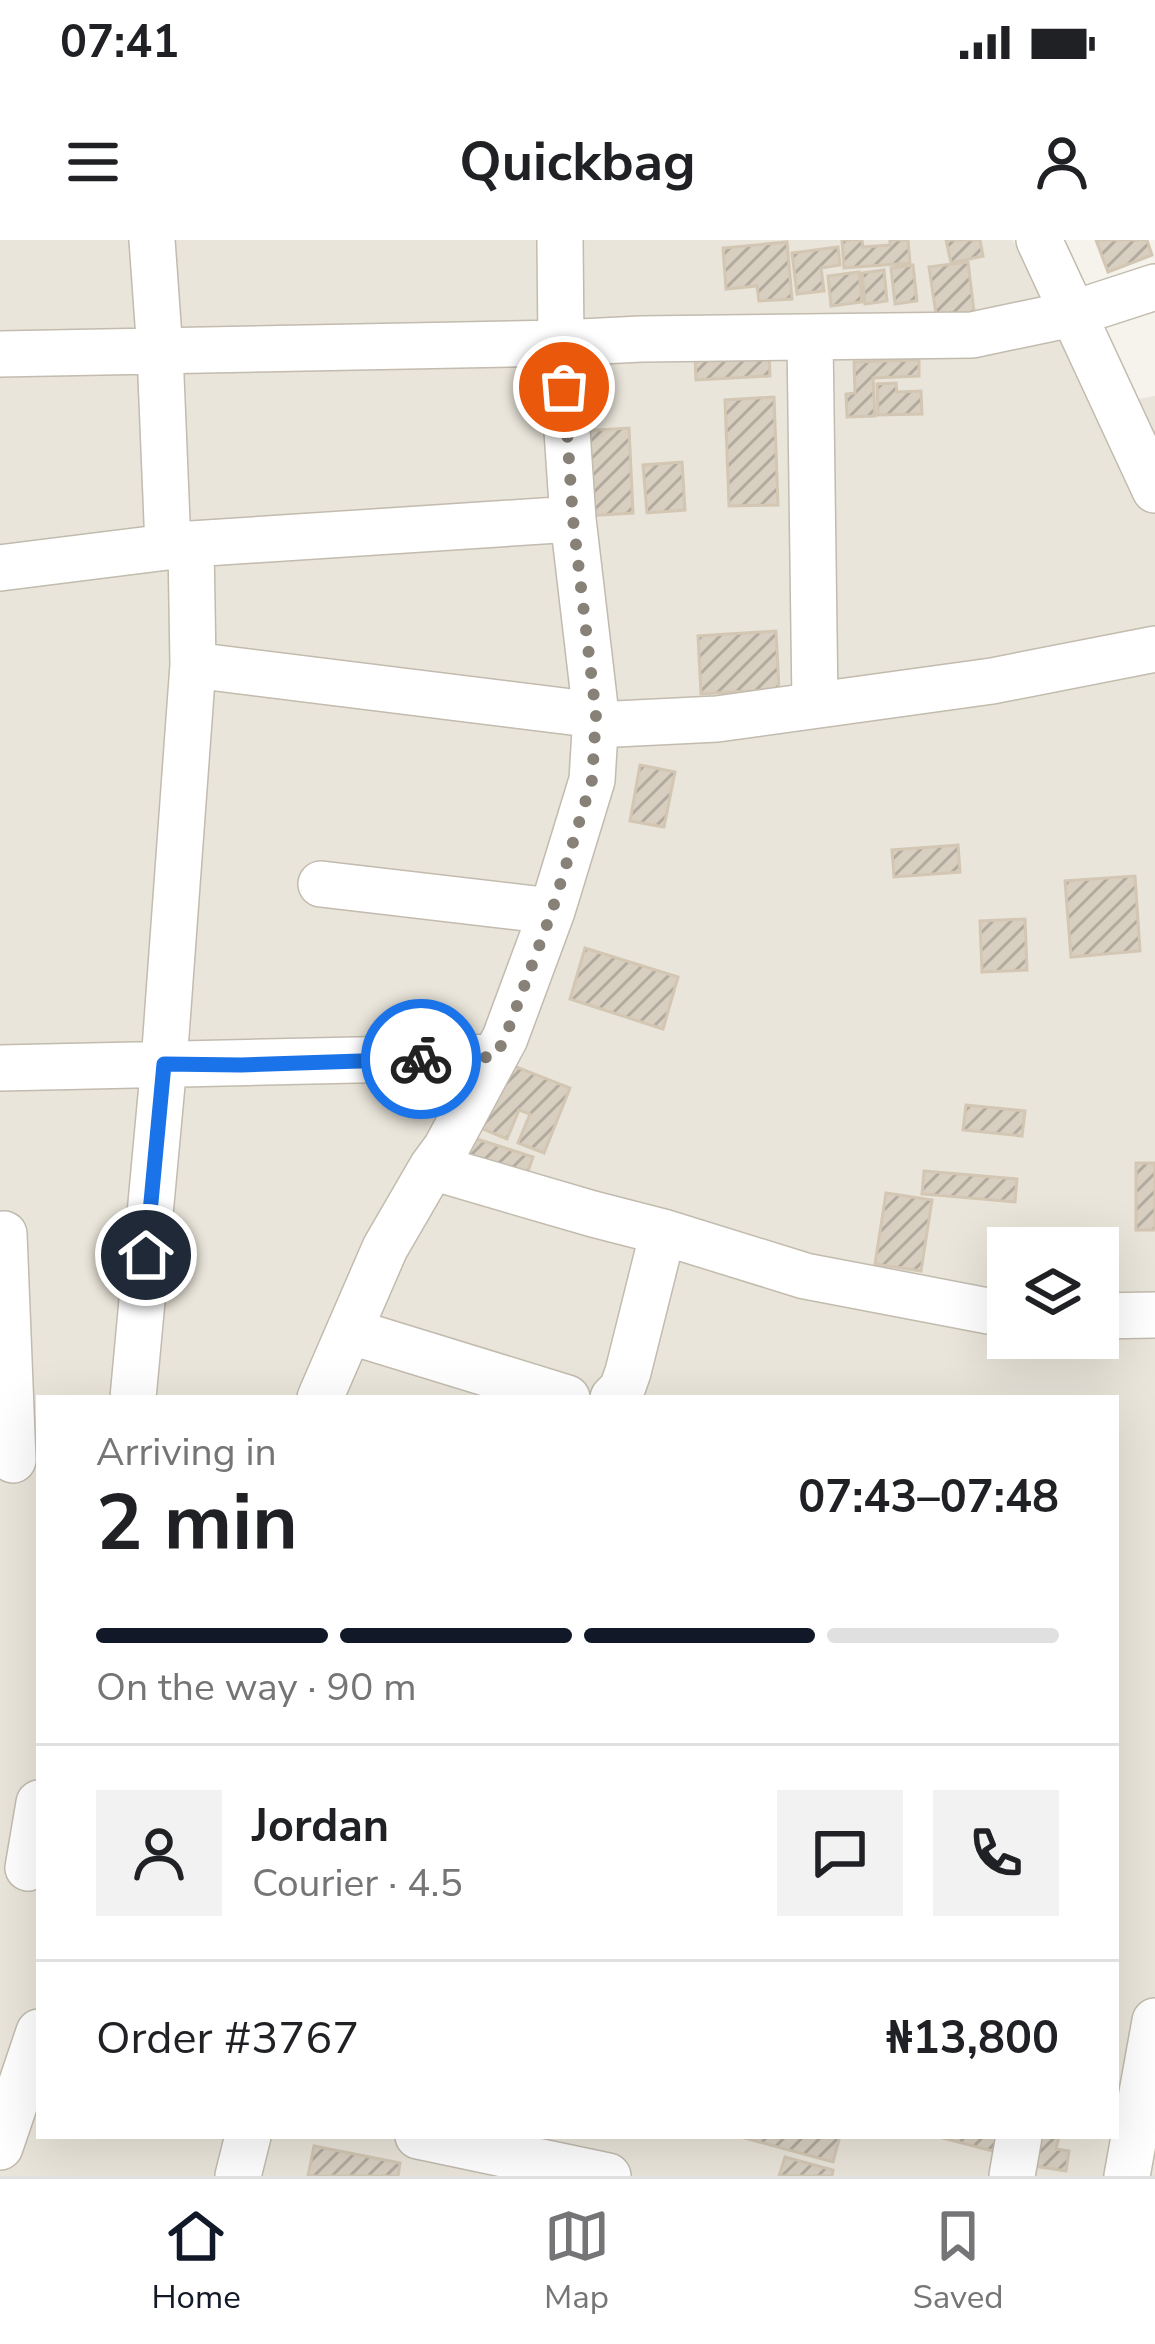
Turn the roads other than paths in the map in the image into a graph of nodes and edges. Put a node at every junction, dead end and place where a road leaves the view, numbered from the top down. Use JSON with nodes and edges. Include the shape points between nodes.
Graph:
{"nodes":[{"id":1,"x":152,"y":240,"type":"edge"},
{"id":2,"x":560,"y":240,"type":"edge"},
{"id":3,"x":1039,"y":240,"type":"edge"},
{"id":4,"x":1155,"y":286,"type":"edge"},
{"id":5,"x":1072,"y":314,"type":"junction"},
{"id":6,"x":810,"y":338,"type":"junction"},
{"id":7,"x":561,"y":344,"type":"junction"},
{"id":8,"x":160,"y":352,"type":"junction"},
{"id":9,"x":0,"y":354,"type":"edge"},
{"id":10,"x":1155,"y":490,"type":"edge"},
{"id":11,"x":573,"y":519,"type":"junction"},
{"id":12,"x":179,"y":545,"type":"junction"},
{"id":13,"x":0,"y":568,"type":"edge"},
{"id":14,"x":1155,"y":649,"type":"edge"},
{"id":15,"x":193,"y":665,"type":"junction"},
{"id":16,"x":814,"y":706,"type":"junction"},
{"id":17,"x":596,"y":720,"type":"junction"},
{"id":18,"x":321,"y":884,"type":"dead end"},
{"id":19,"x":552,"y":911,"type":"junction"},
{"id":20,"x":495,"y":1057,"type":"junction"},
{"id":21,"x":164,"y":1064,"type":"junction"},
{"id":22,"x":0,"y":1068,"type":"edge"},
{"id":23,"x":432,"y":1167,"type":"junction"},
{"id":24,"x":663,"y":1232,"type":"junction"},
{"id":25,"x":4,"y":1234,"type":"dead end"},
{"id":26,"x":987,"y":1311,"type":"edge"},
{"id":27,"x":1119,"y":1316,"type":"edge"},
{"id":28,"x":1155,"y":1316,"type":"edge"},
{"id":29,"x":349,"y":1331,"type":"junction"},
{"id":30,"x":133,"y":1395,"type":"edge"},
{"id":31,"x":321,"y":1395,"type":"edge"},
{"id":32,"x":557,"y":1395,"type":"edge"},
{"id":33,"x":617,"y":1395,"type":"edge"},
{"id":34,"x":17,"y":1460,"type":"edge"},
{"id":35,"x":36,"y":1814,"type":"edge"},
{"id":36,"x":22,"y":1867,"type":"edge"},
{"id":37,"x":1155,"y":2020,"type":"edge"},
{"id":38,"x":36,"y":2048,"type":"edge"},
{"id":39,"x":247,"y":2139,"type":"edge"},
{"id":40,"x":419,"y":2139,"type":"edge"},
{"id":41,"x":450,"y":2139,"type":"edge"},
{"id":42,"x":1018,"y":2139,"type":"edge"},
{"id":43,"x":481,"y":2142,"type":"edge"},
{"id":44,"x":0,"y":2147,"type":"edge"},
{"id":45,"x":238,"y":2176,"type":"edge"},
{"id":46,"x":413,"y":2176,"type":"edge"},
{"id":47,"x":608,"y":2176,"type":"edge"},
{"id":48,"x":1012,"y":2176,"type":"edge"},
{"id":49,"x":1127,"y":2176,"type":"edge"}],
"edges":[{"from":1,"to":8,"type":"street"},
{"from":2,"to":7,"type":"street"},
{"from":3,"to":5,"type":"street"},
{"from":4,"to":5,"type":"street"},
{"from":5,"to":6,"type":"street","via":[[972,335]]},
{"from":5,"to":10,"type":"street"},
{"from":6,"to":7,"type":"street"},
{"from":6,"to":16,"type":"street"},
{"from":7,"to":8,"type":"street"},
{"from":7,"to":11,"type":"street"},
{"from":8,"to":9,"type":"street"},
{"from":8,"to":12,"type":"street"},
{"from":11,"to":12,"type":"street"},
{"from":11,"to":17,"type":"street"},
{"from":12,"to":13,"type":"street"},
{"from":12,"to":15,"type":"street"},
{"from":14,"to":16,"type":"street"},
{"from":15,"to":17,"type":"street"},
{"from":15,"to":21,"type":"street"},
{"from":16,"to":17,"type":"street","via":[[718,719]]},
{"from":17,"to":19,"type":"street","via":[[592,780]]},
{"from":18,"to":19,"type":"street"},
{"from":19,"to":20,"type":"street"},
{"from":20,"to":21,"type":"street"},
{"from":20,"to":23,"type":"street"},
{"from":21,"to":22,"type":"street"},
{"from":21,"to":30,"type":"street"},
{"from":23,"to":24,"type":"street"},
{"from":23,"to":29,"type":"street"},
{"from":24,"to":26,"type":"street","via":[[805,1276]]},
{"from":24,"to":33,"type":"street"},
{"from":25,"to":34,"type":"street"},
{"from":27,"to":28,"type":"street"},
{"from":29,"to":31,"type":"street"},
{"from":29,"to":32,"type":"street"},
{"from":35,"to":36,"type":"street"},
{"from":37,"to":49,"type":"street"},
{"from":38,"to":44,"type":"street"},
{"from":39,"to":45,"type":"street"},
{"from":40,"to":46,"type":"street"},
{"from":41,"to":43,"type":"street"},
{"from":42,"to":48,"type":"street"},
{"from":43,"to":47,"type":"street"}]}
